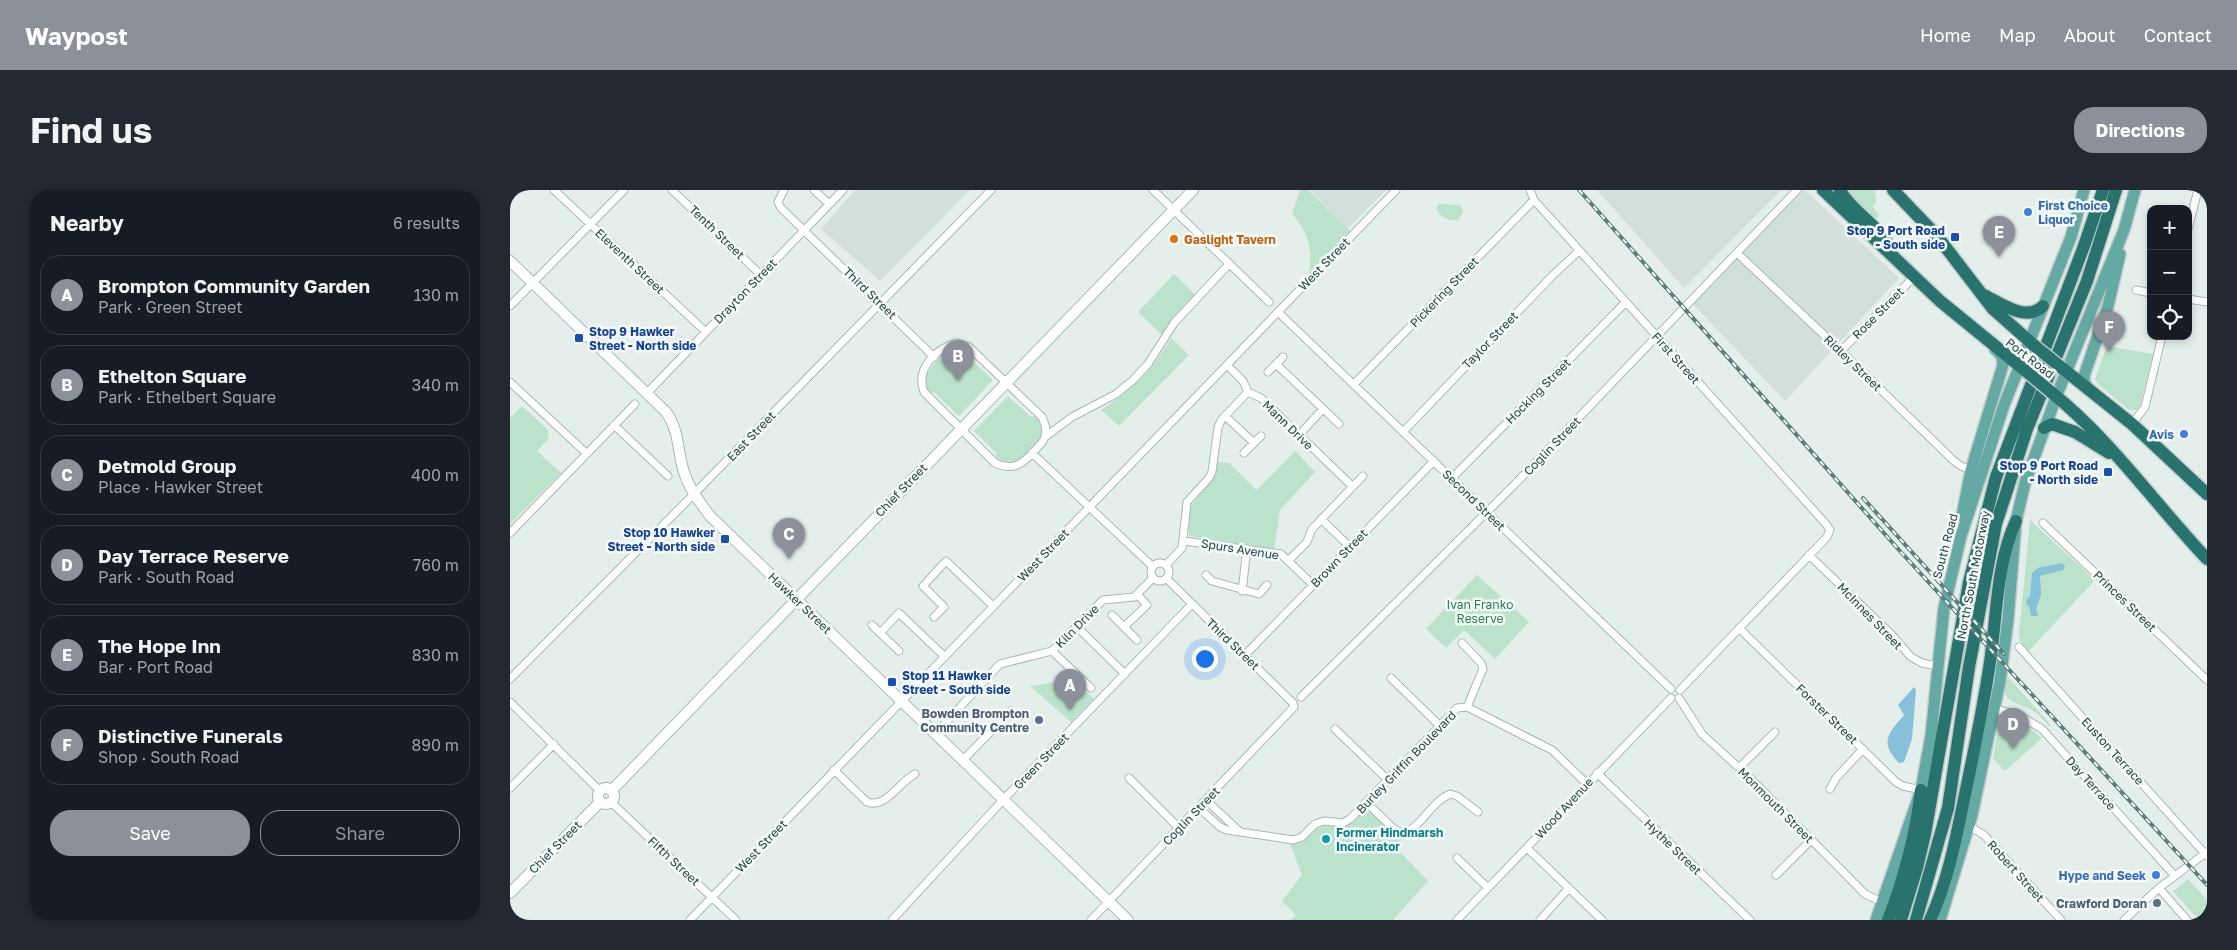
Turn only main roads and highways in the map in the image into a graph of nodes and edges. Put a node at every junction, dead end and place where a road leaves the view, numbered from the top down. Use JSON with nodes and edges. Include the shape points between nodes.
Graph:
{"nodes":[{"id":1,"x":1823,"y":190,"type":"edge"},
{"id":2,"x":1840,"y":190,"type":"edge"},
{"id":3,"x":1893,"y":190,"type":"edge"},
{"id":4,"x":2084,"y":190,"type":"edge"},
{"id":5,"x":2103,"y":190,"type":"edge"},
{"id":6,"x":2116,"y":190,"type":"edge"},
{"id":7,"x":2135,"y":190,"type":"edge"},
{"id":8,"x":2124,"y":230,"type":"junction"},
{"id":9,"x":1899,"y":261,"type":"junction"},
{"id":10,"x":1977,"y":291,"type":"junction"},
{"id":11,"x":2043,"y":306,"type":"junction"},
{"id":12,"x":2032,"y":344,"type":"junction"},
{"id":13,"x":1992,"y":346,"type":"junction"},
{"id":14,"x":2023,"y":370,"type":"junction"},
{"id":15,"x":2064,"y":370,"type":"junction"},
{"id":16,"x":2090,"y":390,"type":"junction"},
{"id":17,"x":2054,"y":394,"type":"junction"},
{"id":18,"x":2044,"y":428,"type":"junction"},
{"id":19,"x":2126,"y":464,"type":"junction"},
{"id":20,"x":2207,"y":494,"type":"edge"},
{"id":21,"x":2016,"y":521,"type":"junction"},
{"id":22,"x":1961,"y":536,"type":"junction"},
{"id":23,"x":2207,"y":559,"type":"edge"},
{"id":24,"x":1921,"y":790,"type":"junction"},
{"id":25,"x":1876,"y":920,"type":"edge"},
{"id":26,"x":1888,"y":920,"type":"edge"},
{"id":27,"x":1901,"y":920,"type":"edge"},
{"id":28,"x":1916,"y":920,"type":"edge"},
{"id":29,"x":1930,"y":920,"type":"edge"},
{"id":30,"x":1940,"y":920,"type":"edge"}],
"edges":[{"from":1,"to":9,"type":"highway","name":"Port Road"},
{"from":2,"to":9,"type":"highway","via":[[1880,231]]},
{"from":3,"to":10,"type":"highway","name":"Port Road","via":[[1937,236]]},
{"from":4,"to":11,"type":"main road","name":"South Road","via":[[2071,237]]},
{"from":5,"to":27,"type":"highway","name":"North South Motorway","via":[[1996,477],[1969,582],[1918,868]]},
{"from":6,"to":28,"type":"highway","name":"North South Motorway","via":[[2090,272],[2027,429],[1996,524],[1972,648],[1948,808]]},
{"from":7,"to":8,"type":"main road"},
{"from":8,"to":15,"type":"main road"},
{"from":8,"to":16,"type":"main road","via":[[2108,306],[2084,376]]},
{"from":9,"to":13,"type":"highway","name":"Port Road"},
{"from":10,"to":11,"type":"highway","via":[[2024,313],[2034,312]]},
{"from":10,"to":12,"type":"highway","name":"Port Road"},
{"from":11,"to":12,"type":"main road","name":"South Road"},
{"from":12,"to":14,"type":"main road","name":"South Road"},
{"from":12,"to":15,"type":"highway","name":"Port Road","bridge":true},
{"from":13,"to":14,"type":"highway","name":"Port Road"},
{"from":13,"to":22,"type":"main road","via":[[2002,356],[2003,364],[1971,470],[1963,505]]},
{"from":14,"to":17,"type":"highway","name":"Port Road","bridge":true},
{"from":14,"to":22,"type":"main road","name":"South Road","via":[[1998,422]]},
{"from":15,"to":16,"type":"highway","name":"Port Road"},
{"from":15,"to":17,"type":"main road"},
{"from":16,"to":20,"type":"highway","name":"Port Road"},
{"from":17,"to":18,"type":"main road"},
{"from":17,"to":19,"type":"highway","name":"Port Road"},
{"from":18,"to":19,"type":"highway","via":[[2055,424],[2065,427]]},
{"from":18,"to":21,"type":"main road"},
{"from":19,"to":23,"type":"highway","name":"Port Road"},
{"from":21,"to":29,"type":"highway","via":[[2008,537],[2003,564],[1978,738],[1949,868]]},
{"from":21,"to":30,"type":"main road","via":[[2000,681],[1969,826]]},
{"from":22,"to":24,"type":"main road","name":"South Road","via":[[1944,608],[1931,736]]},
{"from":24,"to":25,"type":"main road","name":"South Road"},
{"from":24,"to":26,"type":"highway","via":[[1918,821]]}]}
